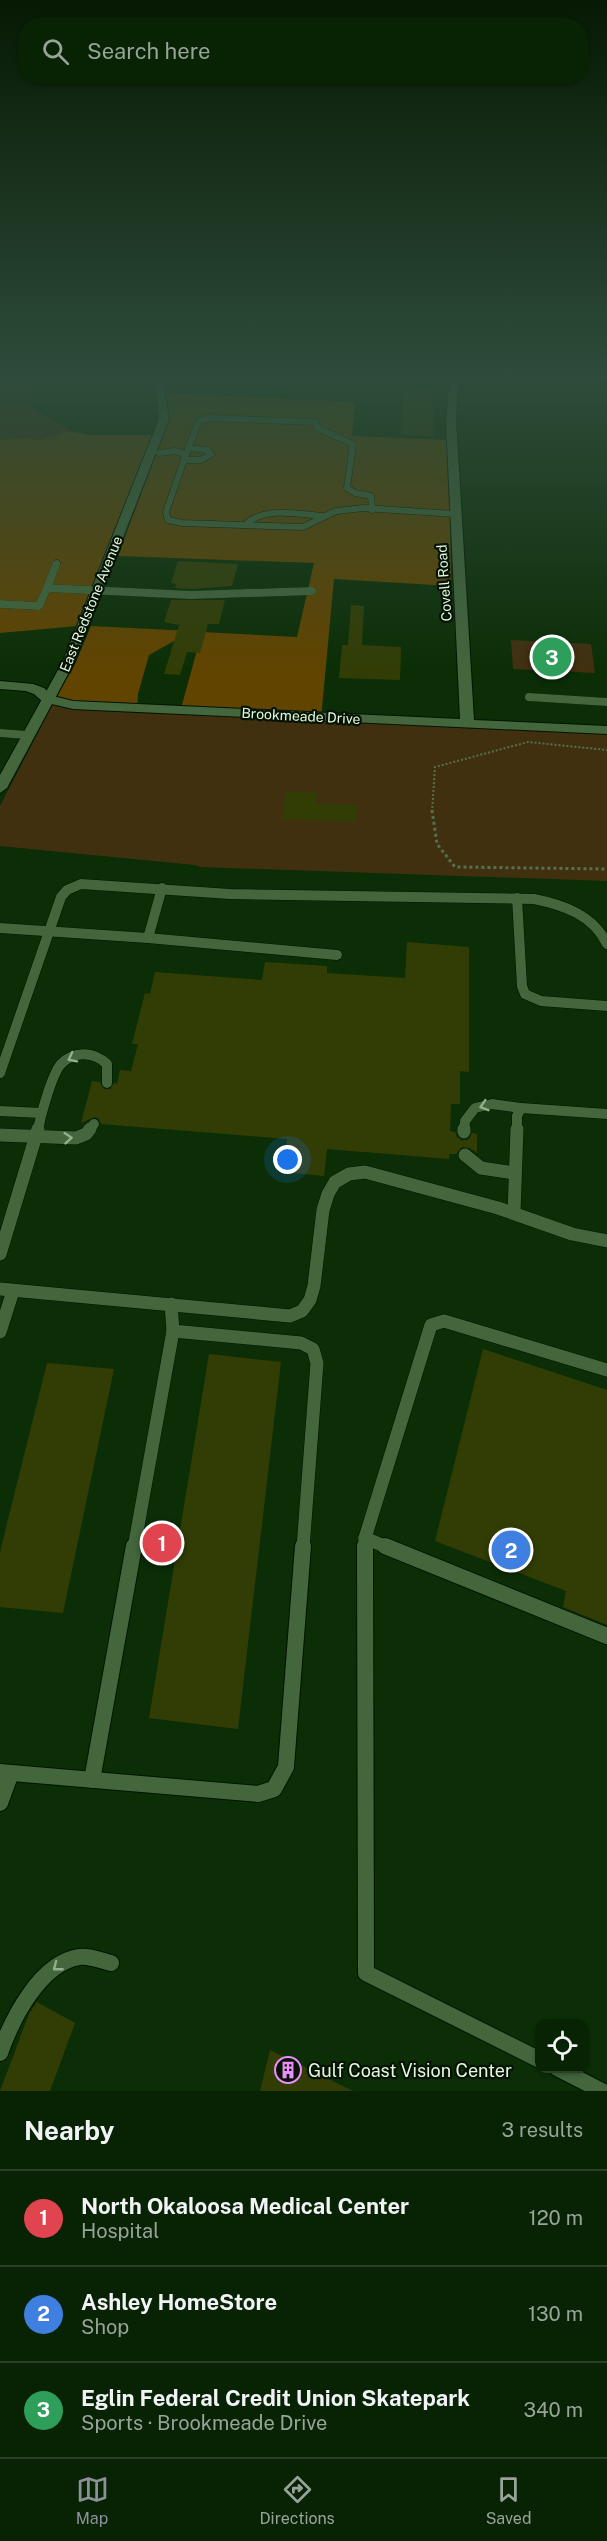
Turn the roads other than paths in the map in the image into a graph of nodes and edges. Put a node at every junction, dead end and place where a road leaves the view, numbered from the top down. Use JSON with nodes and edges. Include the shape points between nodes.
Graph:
{"nodes":[{"id":1,"x":146,"y":476,"type":"edge"},
{"id":2,"x":177,"y":476,"type":"edge"},
{"id":3,"x":349,"y":476,"type":"edge"},
{"id":4,"x":453,"y":476,"type":"edge"},
{"id":5,"x":372,"y":510,"type":"junction"},
{"id":6,"x":455,"y":514,"type":"junction"},
{"id":7,"x":322,"y":516,"type":"junction"},
{"id":8,"x":245,"y":525,"type":"junction"},
{"id":9,"x":57,"y":563,"type":"dead end"},
{"id":10,"x":47,"y":588,"type":"junction"},
{"id":11,"x":98,"y":590,"type":"junction"},
{"id":12,"x":312,"y":591,"type":"dead end"},
{"id":13,"x":0,"y":604,"type":"edge"},
{"id":14,"x":0,"y":685,"type":"edge"},
{"id":15,"x":530,"y":697,"type":"dead end"},
{"id":16,"x":48,"y":699,"type":"junction"},
{"id":17,"x":607,"y":702,"type":"edge"},
{"id":18,"x":467,"y":723,"type":"junction"},
{"id":19,"x":607,"y":730,"type":"edge"},
{"id":20,"x":0,"y":733,"type":"edge"},
{"id":21,"x":27,"y":735,"type":"junction"},
{"id":22,"x":0,"y":788,"type":"edge"},
{"id":23,"x":162,"y":888,"type":"junction"},
{"id":24,"x":517,"y":898,"type":"junction"},
{"id":25,"x":0,"y":928,"type":"edge"},
{"id":26,"x":48,"y":931,"type":"junction"},
{"id":27,"x":148,"y":938,"type":"junction"},
{"id":28,"x":607,"y":944,"type":"edge"},
{"id":29,"x":337,"y":955,"type":"dead end"},
{"id":30,"x":607,"y":1006,"type":"edge"},
{"id":31,"x":0,"y":1073,"type":"edge"},
{"id":32,"x":107,"y":1083,"type":"dead end"},
{"id":33,"x":520,"y":1108,"type":"junction"},
{"id":34,"x":0,"y":1111,"type":"edge"},
{"id":35,"x":41,"y":1113,"type":"junction"},
{"id":36,"x":607,"y":1114,"type":"edge"},
{"id":37,"x":94,"y":1124,"type":"dead end"},
{"id":38,"x":464,"y":1132,"type":"dead end"},
{"id":39,"x":0,"y":1135,"type":"edge"},
{"id":40,"x":37,"y":1138,"type":"junction"},
{"id":41,"x":465,"y":1155,"type":"dead end"},
{"id":42,"x":514,"y":1173,"type":"junction"},
{"id":43,"x":514,"y":1214,"type":"junction"},
{"id":44,"x":607,"y":1241,"type":"edge"},
{"id":45,"x":0,"y":1254,"type":"edge"},
{"id":46,"x":7,"y":1290,"type":"edge"},
{"id":47,"x":171,"y":1304,"type":"junction"},
{"id":48,"x":172,"y":1331,"type":"junction"},
{"id":49,"x":0,"y":1332,"type":"edge"},
{"id":50,"x":607,"y":1370,"type":"edge"},
{"id":51,"x":365,"y":1538,"type":"junction"},
{"id":52,"x":607,"y":1636,"type":"edge"},
{"id":53,"x":6,"y":1773,"type":"edge"},
{"id":54,"x":92,"y":1780,"type":"junction"},
{"id":55,"x":0,"y":1803,"type":"edge"},
{"id":56,"x":111,"y":1963,"type":"dead end"},
{"id":57,"x":0,"y":2054,"type":"edge"},
{"id":58,"x":535,"y":2058,"type":"edge"},
{"id":59,"x":567,"y":2073,"type":"edge"},
{"id":60,"x":602,"y":2091,"type":"edge"}],
"edges":[{"from":1,"to":11,"type":"street","name":"East Redstone Avenue"},
{"from":2,"to":8,"type":"lane","via":[[166,512],[168,520]]},
{"from":3,"to":5,"type":"lane","via":[[347,488],[371,496]]},
{"from":4,"to":6,"type":"street","name":"Covell Road"},
{"from":5,"to":6,"type":"lane"},
{"from":5,"to":7,"type":"lane","via":[[338,511]]},
{"from":6,"to":18,"type":"street","name":"Covell Road"},
{"from":7,"to":8,"type":"lane","via":[[314,525],[303,527]]},
{"from":7,"to":8,"type":"lane","via":[[259,514]]},
{"from":9,"to":10,"type":"lane"},
{"from":10,"to":11,"type":"lane"},
{"from":10,"to":13,"type":"lane","via":[[39,606]]},
{"from":11,"to":12,"type":"lane","via":[[191,595]]},
{"from":11,"to":16,"type":"street","name":"East Redstone Avenue","via":[[69,662]]},
{"from":14,"to":16,"type":"street","name":"Brookmeade Drive","via":[[28,687]]},
{"from":15,"to":17,"type":"lane"},
{"from":16,"to":18,"type":"street","name":"Brookmeade Drive","via":[[85,705]]},
{"from":16,"to":21,"type":"street","name":"East Redstone Avenue"},
{"from":18,"to":19,"type":"street","name":"Brookmeade Drive"},
{"from":20,"to":21,"type":"lane"},
{"from":21,"to":22,"type":"street","name":"East Redstone Avenue"},
{"from":23,"to":24,"type":"lane","via":[[230,894]]},
{"from":23,"to":26,"type":"lane","via":[[81,884],[61,897]]},
{"from":23,"to":27,"type":"lane"},
{"from":24,"to":28,"type":"lane","via":[[566,907],[598,928]]},
{"from":24,"to":30,"type":"lane","via":[[525,993],[541,1001]]},
{"from":25,"to":26,"type":"lane"},
{"from":26,"to":27,"type":"lane"},
{"from":26,"to":31,"type":"lane"},
{"from":27,"to":29,"type":"lane"},
{"from":32,"to":35,"type":"lane","one_way":true,"via":[[106,1064],[98,1055],[76,1056],[60,1065]]},
{"from":33,"to":36,"type":"lane"},
{"from":33,"to":38,"type":"lane","one_way":true,"via":[[483,1104],[464,1120]]},
{"from":33,"to":42,"type":"lane"},
{"from":34,"to":35,"type":"lane"},
{"from":35,"to":40,"type":"lane"},
{"from":40,"to":37,"type":"lane","one_way":true,"via":[[76,1138]]},
{"from":39,"to":40,"type":"lane"},
{"from":40,"to":45,"type":"lane"},
{"from":41,"to":42,"type":"lane","via":[[472,1165],[484,1170]]},
{"from":42,"to":43,"type":"lane"},
{"from":43,"to":44,"type":"lane","via":[[572,1234]]},
{"from":43,"to":47,"type":"lane","via":[[393,1178],[365,1172],[348,1174],[335,1181],[326,1198],[312,1295],[303,1310],[290,1316]]},
{"from":46,"to":47,"type":"lane"},
{"from":46,"to":49,"type":"lane"},
{"from":47,"to":48,"type":"lane"},
{"from":48,"to":54,"type":"lane"},
{"from":48,"to":54,"type":"lane","via":[[301,1343],[313,1348],[317,1363],[286,1767],[274,1789],[258,1794]]},
{"from":50,"to":51,"type":"lane","via":[[444,1321],[431,1325]]},
{"from":51,"to":52,"type":"lane"},
{"from":51,"to":58,"type":"lane","via":[[366,1973]]},
{"from":53,"to":54,"type":"lane"},
{"from":53,"to":55,"type":"lane"},
{"from":56,"to":57,"type":"lane","one_way":true,"via":[[82,1956],[59,1962],[10,2023]]},
{"from":59,"to":60,"type":"lane"}]}
